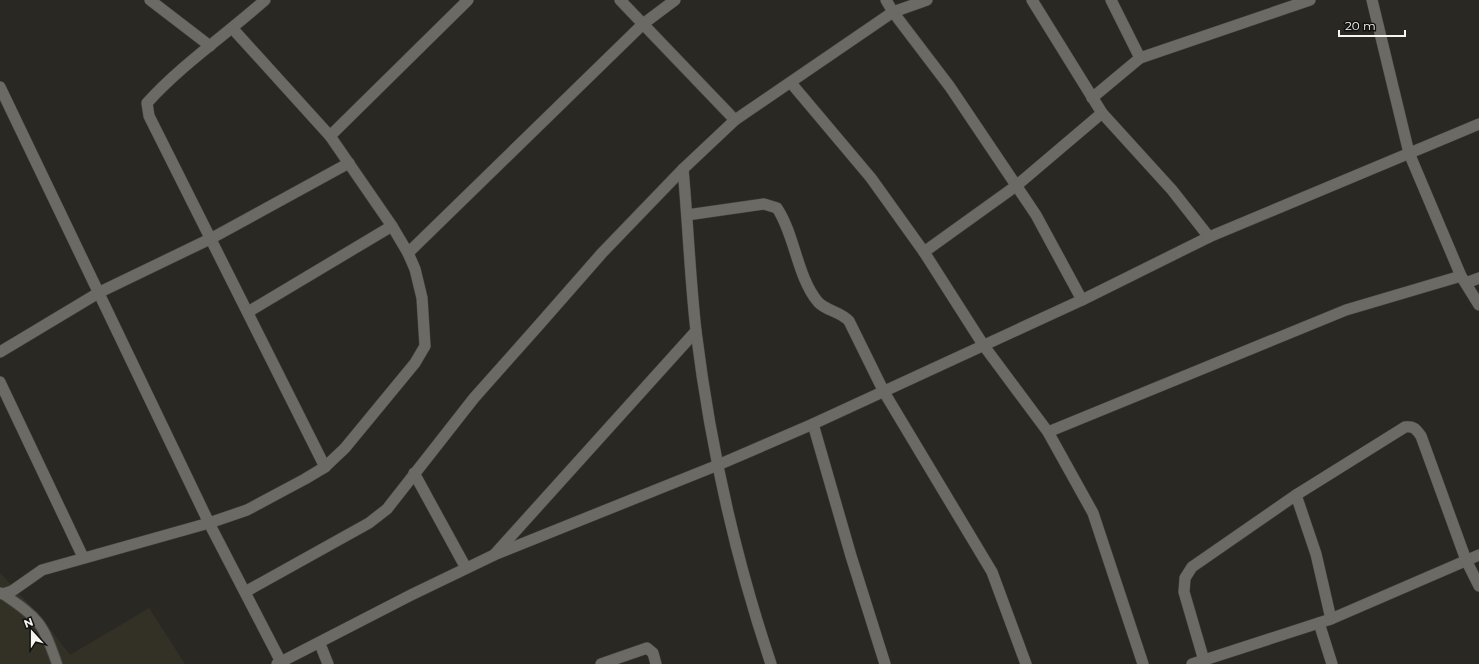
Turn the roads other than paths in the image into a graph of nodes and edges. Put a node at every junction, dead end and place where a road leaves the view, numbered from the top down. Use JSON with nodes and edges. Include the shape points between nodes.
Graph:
{"nodes":[{"id":1,"x":150,"y":0,"type":"edge"},
{"id":2,"x":265,"y":0,"type":"edge"},
{"id":3,"x":468,"y":0,"type":"edge"},
{"id":4,"x":620,"y":0,"type":"edge"},
{"id":5,"x":675,"y":0,"type":"edge"},
{"id":6,"x":886,"y":0,"type":"edge"},
{"id":7,"x":927,"y":0,"type":"edge"},
{"id":8,"x":1032,"y":0,"type":"edge"},
{"id":9,"x":1111,"y":0,"type":"edge"},
{"id":10,"x":1310,"y":0,"type":"edge"},
{"id":11,"x":1372,"y":0,"type":"edge"},
{"id":12,"x":893,"y":12,"type":"junction"},
{"id":13,"x":643,"y":24,"type":"junction"},
{"id":14,"x":233,"y":29,"type":"junction"},
{"id":15,"x":210,"y":46,"type":"junction"},
{"id":16,"x":1140,"y":58,"type":"junction"},
{"id":17,"x":791,"y":83,"type":"junction"},
{"id":18,"x":0,"y":87,"type":"edge"},
{"id":19,"x":1092,"y":98,"type":"junction"},
{"id":20,"x":1102,"y":113,"type":"junction"},
{"id":21,"x":735,"y":120,"type":"junction"},
{"id":22,"x":1479,"y":124,"type":"edge"},
{"id":23,"x":330,"y":136,"type":"junction"},
{"id":24,"x":1409,"y":153,"type":"junction"},
{"id":25,"x":349,"y":163,"type":"junction"},
{"id":26,"x":683,"y":169,"type":"junction"},
{"id":27,"x":1016,"y":186,"type":"junction"},
{"id":28,"x":687,"y":215,"type":"junction"},
{"id":29,"x":392,"y":226,"type":"junction"},
{"id":30,"x":1209,"y":237,"type":"junction"},
{"id":31,"x":212,"y":238,"type":"junction"},
{"id":32,"x":408,"y":252,"type":"junction"},
{"id":33,"x":924,"y":252,"type":"junction"},
{"id":34,"x":1479,"y":278,"type":"edge"},
{"id":35,"x":1464,"y":279,"type":"junction"},
{"id":36,"x":100,"y":292,"type":"junction"},
{"id":37,"x":1082,"y":300,"type":"junction"},
{"id":38,"x":1479,"y":305,"type":"edge"},
{"id":39,"x":248,"y":312,"type":"junction"},
{"id":40,"x":696,"y":331,"type":"junction"},
{"id":41,"x":984,"y":346,"type":"junction"},
{"id":42,"x":0,"y":352,"type":"edge"},
{"id":43,"x":0,"y":382,"type":"edge"},
{"id":44,"x":884,"y":392,"type":"junction"},
{"id":45,"x":813,"y":424,"type":"junction"},
{"id":46,"x":1048,"y":432,"type":"junction"},
{"id":47,"x":718,"y":465,"type":"junction"},
{"id":48,"x":325,"y":467,"type":"junction"},
{"id":49,"x":414,"y":473,"type":"junction"},
{"id":50,"x":1296,"y":495,"type":"junction"},
{"id":51,"x":209,"y":523,"type":"junction"},
{"id":52,"x":494,"y":555,"type":"junction"},
{"id":53,"x":1479,"y":555,"type":"edge"},
{"id":54,"x":83,"y":557,"type":"junction"},
{"id":55,"x":1466,"y":560,"type":"junction"},
{"id":56,"x":466,"y":568,"type":"junction"},
{"id":57,"x":1479,"y":586,"type":"edge"},
{"id":58,"x":245,"y":592,"type":"junction"},
{"id":59,"x":1,"y":593,"type":"edge"},
{"id":60,"x":1331,"y":619,"type":"junction"},
{"id":61,"x":1319,"y":623,"type":"junction"},
{"id":62,"x":320,"y":644,"type":"junction"},
{"id":63,"x":1205,"y":662,"type":"edge"},
{"id":64,"x":279,"y":663,"type":"edge"},
{"id":65,"x":57,"y":664,"type":"edge"},
{"id":66,"x":328,"y":664,"type":"edge"},
{"id":67,"x":601,"y":664,"type":"edge"},
{"id":68,"x":656,"y":664,"type":"edge"},
{"id":69,"x":771,"y":664,"type":"edge"},
{"id":70,"x":885,"y":664,"type":"edge"},
{"id":71,"x":1026,"y":664,"type":"edge"},
{"id":72,"x":1143,"y":664,"type":"edge"},
{"id":73,"x":1192,"y":664,"type":"edge"},
{"id":74,"x":1332,"y":664,"type":"edge"}],
"edges":[{"from":1,"to":15,"type":"street"},
{"from":2,"to":14,"type":"street"},
{"from":3,"to":23,"type":"street"},
{"from":4,"to":13,"type":"street"},
{"from":5,"to":13,"type":"street"},
{"from":6,"to":12,"type":"street"},
{"from":7,"to":12,"type":"street"},
{"from":8,"to":19,"type":"street"},
{"from":9,"to":16,"type":"street"},
{"from":10,"to":16,"type":"street"},
{"from":11,"to":24,"type":"street"},
{"from":12,"to":17,"type":"street"},
{"from":12,"to":27,"type":"street","via":[[950,87]]},
{"from":13,"to":21,"type":"street"},
{"from":13,"to":32,"type":"street"},
{"from":14,"to":15,"type":"street"},
{"from":14,"to":23,"type":"street"},
{"from":15,"to":31,"type":"street","via":[[147,104],[149,116]]},
{"from":16,"to":19,"type":"street"},
{"from":17,"to":21,"type":"street"},
{"from":17,"to":33,"type":"street","via":[[871,178]]},
{"from":18,"to":36,"type":"street"},
{"from":19,"to":20,"type":"street"},
{"from":20,"to":27,"type":"street"},
{"from":20,"to":30,"type":"street","via":[[1172,190]]},
{"from":21,"to":26,"type":"street"},
{"from":22,"to":24,"type":"street"},
{"from":23,"to":25,"type":"street"},
{"from":24,"to":30,"type":"street"},
{"from":24,"to":35,"type":"street"},
{"from":25,"to":29,"type":"street"},
{"from":25,"to":31,"type":"street"},
{"from":26,"to":28,"type":"street"},
{"from":26,"to":49,"type":"street","via":[[602,253],[474,398]]},
{"from":27,"to":33,"type":"street"},
{"from":27,"to":37,"type":"street","via":[[1036,215]]},
{"from":28,"to":40,"type":"street"},
{"from":28,"to":44,"type":"street","via":[[764,204],[777,208],[818,303],[844,315]]},
{"from":29,"to":32,"type":"street"},
{"from":29,"to":39,"type":"street"},
{"from":30,"to":37,"type":"street"},
{"from":31,"to":36,"type":"street"},
{"from":31,"to":39,"type":"street"},
{"from":32,"to":48,"type":"street","via":[[422,298],[424,346],[415,363],[345,448]]},
{"from":33,"to":41,"type":"street"},
{"from":34,"to":35,"type":"street"},
{"from":35,"to":38,"type":"street"},
{"from":35,"to":46,"type":"street","via":[[1346,310]]},
{"from":36,"to":42,"type":"street"},
{"from":36,"to":51,"type":"street"},
{"from":37,"to":41,"type":"street"},
{"from":39,"to":48,"type":"street"},
{"from":40,"to":47,"type":"street"},
{"from":40,"to":52,"type":"street"},
{"from":41,"to":44,"type":"street"},
{"from":41,"to":46,"type":"street"},
{"from":43,"to":54,"type":"street"},
{"from":44,"to":45,"type":"street"},
{"from":44,"to":71,"type":"street","via":[[992,572]]},
{"from":45,"to":47,"type":"street"},
{"from":45,"to":70,"type":"street"},
{"from":46,"to":72,"type":"street","via":[[1093,513]]},
{"from":47,"to":52,"type":"street"},
{"from":47,"to":69,"type":"street","via":[[758,625]]},
{"from":48,"to":51,"type":"street","via":[[247,510]]},
{"from":49,"to":56,"type":"street"},
{"from":49,"to":58,"type":"street","via":[[387,509],[369,523]]},
{"from":50,"to":55,"type":"street","via":[[1405,427],[1412,427],[1421,436]]},
{"from":50,"to":60,"type":"street","via":[[1316,554]]},
{"from":50,"to":63,"type":"street","via":[[1192,568],[1185,578],[1184,592]]},
{"from":51,"to":54,"type":"street"},
{"from":51,"to":58,"type":"street"},
{"from":52,"to":56,"type":"street"},
{"from":53,"to":55,"type":"street"},
{"from":54,"to":59,"type":"street","via":[[42,570],[21,586]]},
{"from":55,"to":57,"type":"street"},
{"from":55,"to":60,"type":"street"},
{"from":56,"to":62,"type":"street","via":[[404,598]]},
{"from":58,"to":64,"type":"street"},
{"from":59,"to":65,"type":"lane","via":[[30,611],[38,621]]},
{"from":60,"to":61,"type":"street"},
{"from":61,"to":63,"type":"street"},
{"from":61,"to":74,"type":"street"},
{"from":62,"to":64,"type":"street"},
{"from":62,"to":66,"type":"street"},
{"from":63,"to":73,"type":"street"},
{"from":67,"to":68,"type":"street","via":[[646,648],[653,653]]}]}
